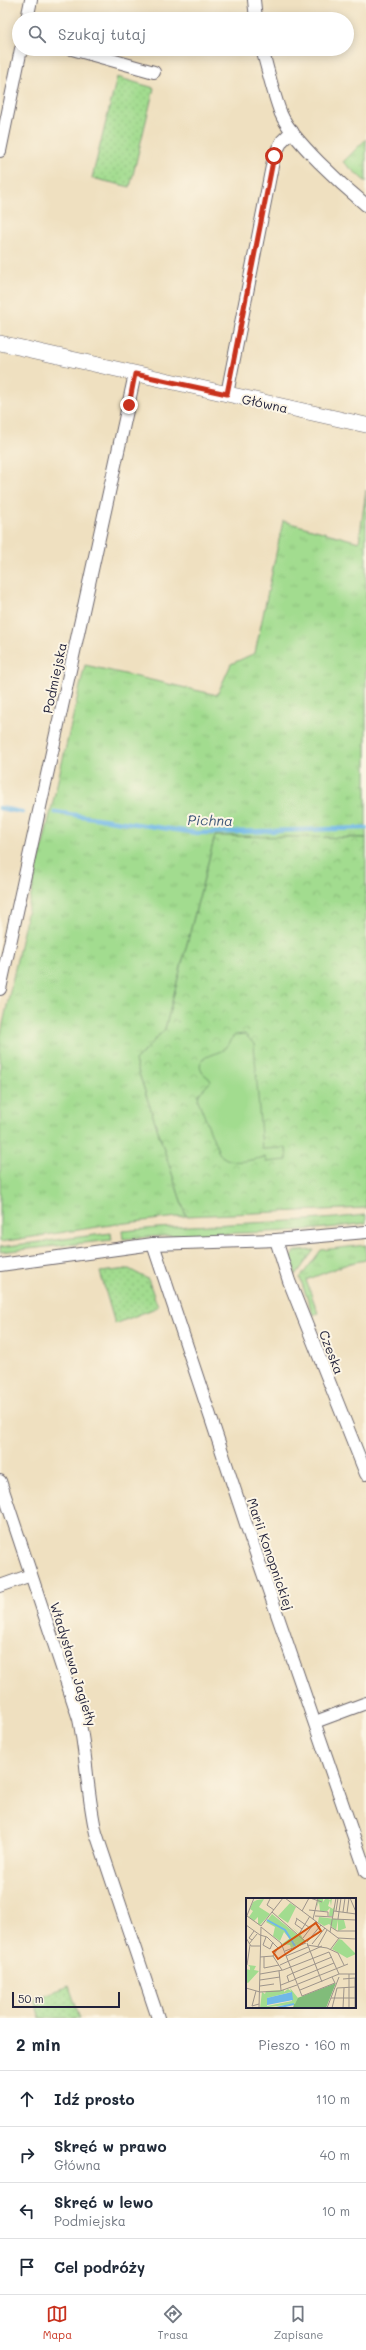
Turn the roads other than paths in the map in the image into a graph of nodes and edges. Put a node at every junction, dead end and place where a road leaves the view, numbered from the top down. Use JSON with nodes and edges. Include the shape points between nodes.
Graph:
{"nodes":[{"id":1,"x":31,"y":0,"type":"edge"},
{"id":2,"x":254,"y":0,"type":"edge"},
{"id":3,"x":28,"y":12,"type":"edge"},
{"id":4,"x":255,"y":12,"type":"edge"},
{"id":5,"x":20,"y":56,"type":"edge"},
{"id":6,"x":97,"y":56,"type":"edge"},
{"id":7,"x":264,"y":56,"type":"edge"},
{"id":8,"x":154,"y":72,"type":"dead end"},
{"id":9,"x":292,"y":131,"type":"junction"},
{"id":10,"x":0,"y":151,"type":"edge"},
{"id":11,"x":366,"y":206,"type":"edge"},
{"id":12,"x":0,"y":343,"type":"edge"},
{"id":13,"x":135,"y":374,"type":"junction"},
{"id":14,"x":227,"y":394,"type":"junction"},
{"id":15,"x":366,"y":425,"type":"edge"},
{"id":16,"x":0,"y":989,"type":"edge"},
{"id":17,"x":366,"y":1232,"type":"edge"},
{"id":18,"x":276,"y":1240,"type":"junction"},
{"id":19,"x":152,"y":1244,"type":"junction"},
{"id":20,"x":0,"y":1265,"type":"edge"},
{"id":21,"x":366,"y":1474,"type":"edge"},
{"id":22,"x":0,"y":1481,"type":"edge"},
{"id":23,"x":31,"y":1575,"type":"junction"},
{"id":24,"x":0,"y":1586,"type":"edge"},
{"id":25,"x":366,"y":1703,"type":"edge"},
{"id":26,"x":315,"y":1722,"type":"junction"},
{"id":27,"x":366,"y":1872,"type":"edge"},
{"id":28,"x":158,"y":2018,"type":"edge"}],
"edges":[{"from":1,"to":3,"type":"street"},
{"from":2,"to":4,"type":"street"},
{"from":5,"to":10,"type":"street"},
{"from":6,"to":8,"type":"street"},
{"from":7,"to":9,"type":"street","via":[[281,115]]},
{"from":9,"to":11,"type":"street","via":[[321,164]]},
{"from":9,"to":14,"type":"street","via":[[282,141],[274,156]]},
{"from":12,"to":13,"type":"street","name":"Główna"},
{"from":13,"to":14,"type":"street","name":"Główna"},
{"from":13,"to":16,"type":"street","name":"Podmiejska"},
{"from":14,"to":15,"type":"street","name":"Główna"},
{"from":17,"to":18,"type":"street"},
{"from":18,"to":19,"type":"street"},
{"from":18,"to":21,"type":"street","name":"Czeska","via":[[289,1281]]},
{"from":19,"to":20,"type":"street"},
{"from":19,"to":26,"type":"street","name":"Marii Konopnickiej"},
{"from":22,"to":23,"type":"street","name":"Władysława Jagiełły"},
{"from":23,"to":24,"type":"street"},
{"from":23,"to":28,"type":"street","name":"Władysława Jagiełły","via":[[79,1719],[84,1744],[89,1806],[96,1833]]},
{"from":25,"to":26,"type":"street"},
{"from":26,"to":27,"type":"street","name":"Marii Konopnickiej"}]}
